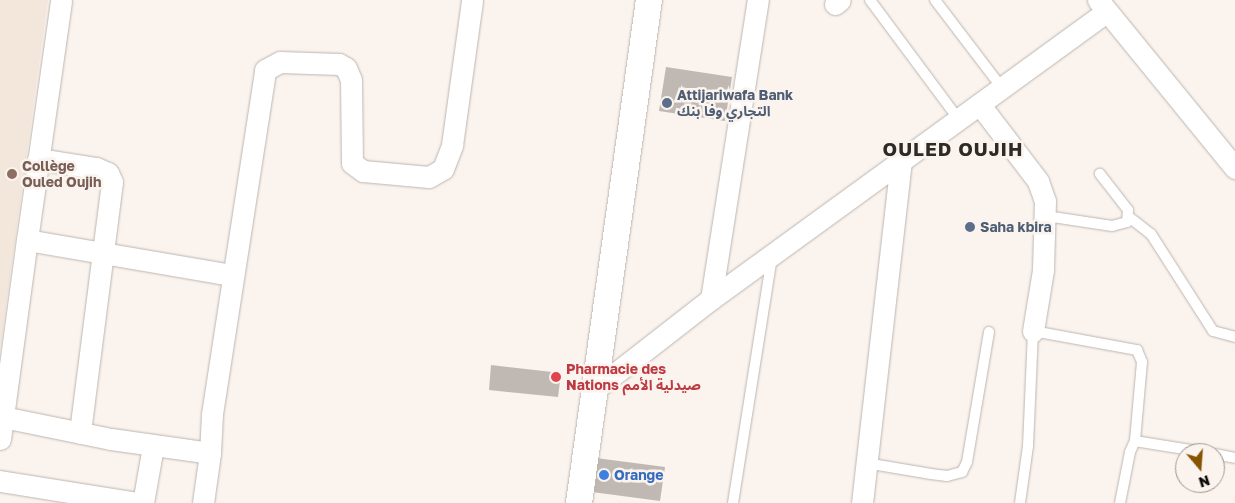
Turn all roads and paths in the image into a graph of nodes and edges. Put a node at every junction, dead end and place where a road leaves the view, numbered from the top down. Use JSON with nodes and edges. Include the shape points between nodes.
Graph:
{"nodes":[{"id":1,"x":61,"y":0,"type":"edge"},
{"id":2,"x":472,"y":0,"type":"edge"},
{"id":3,"x":649,"y":0,"type":"edge"},
{"id":4,"x":758,"y":0,"type":"edge"},
{"id":5,"x":870,"y":0,"type":"edge"},
{"id":6,"x":935,"y":0,"type":"edge"},
{"id":7,"x":1102,"y":6,"type":"edge"},
{"id":8,"x":1002,"y":88,"type":"junction"},
{"id":9,"x":980,"y":106,"type":"junction"},
{"id":10,"x":959,"y":120,"type":"junction"},
{"id":11,"x":38,"y":159,"type":"junction"},
{"id":12,"x":901,"y":160,"type":"junction"},
{"id":13,"x":1235,"y":168,"type":"edge"},
{"id":14,"x":1100,"y":174,"type":"dead end"},
{"id":15,"x":1046,"y":216,"type":"junction"},
{"id":16,"x":1129,"y":217,"type":"junction"},
{"id":17,"x":27,"y":240,"type":"junction"},
{"id":18,"x":104,"y":253,"type":"junction"},
{"id":19,"x":773,"y":254,"type":"junction"},
{"id":20,"x":232,"y":276,"type":"junction"},
{"id":21,"x":712,"y":299,"type":"junction"},
{"id":22,"x":989,"y":332,"type":"dead end"},
{"id":23,"x":1032,"y":332,"type":"junction"},
{"id":24,"x":1235,"y":336,"type":"edge"},
{"id":25,"x":594,"y":390,"type":"junction"},
{"id":26,"x":3,"y":417,"type":"junction"},
{"id":27,"x":80,"y":433,"type":"junction"},
{"id":28,"x":0,"y":439,"type":"edge"},
{"id":29,"x":1135,"y":441,"type":"junction"},
{"id":30,"x":153,"y":446,"type":"junction"},
{"id":31,"x":1175,"y":447,"type":"edge"},
{"id":32,"x":210,"y":453,"type":"junction"},
{"id":33,"x":866,"y":463,"type":"junction"},
{"id":34,"x":0,"y":481,"type":"edge"},
{"id":35,"x":138,"y":503,"type":"edge"},
{"id":36,"x":143,"y":503,"type":"edge"},
{"id":37,"x":203,"y":503,"type":"edge"},
{"id":38,"x":579,"y":503,"type":"edge"},
{"id":39,"x":734,"y":503,"type":"edge"},
{"id":40,"x":862,"y":503,"type":"edge"},
{"id":41,"x":1020,"y":503,"type":"edge"},
{"id":42,"x":1120,"y":503,"type":"edge"}],
"edges":[{"from":1,"to":11,"type":"street"},
{"from":2,"to":20,"type":"street","via":[[452,145],[443,169],[429,177],[363,171],[352,164],[351,80],[346,68],[339,64],[280,62],[265,70]]},
{"from":3,"to":25,"type":"street"},
{"from":4,"to":21,"type":"street"},
{"from":5,"to":10,"type":"lane"},
{"from":6,"to":8,"type":"lane"},
{"from":7,"to":8,"type":"street"},
{"from":7,"to":13,"type":"street"},
{"from":8,"to":9,"type":"street"},
{"from":9,"to":10,"type":"street"},
{"from":9,"to":15,"type":"street","via":[[1038,181],[1045,200]]},
{"from":10,"to":12,"type":"street"},
{"from":11,"to":17,"type":"street"},
{"from":11,"to":18,"type":"street","via":[[108,173],[112,182]]},
{"from":12,"to":19,"type":"street"},
{"from":12,"to":33,"type":"street"},
{"from":14,"to":16,"type":"lane"},
{"from":15,"to":16,"type":"lane","via":[[1112,226],[1122,226]]},
{"from":15,"to":23,"type":"street","via":[[1043,270]]},
{"from":16,"to":24,"type":"lane","via":[[1151,234],[1212,331]]},
{"from":17,"to":18,"type":"street"},
{"from":17,"to":26,"type":"street"},
{"from":18,"to":20,"type":"street"},
{"from":18,"to":27,"type":"street"},
{"from":19,"to":21,"type":"street"},
{"from":19,"to":39,"type":"lane"},
{"from":20,"to":32,"type":"street"},
{"from":21,"to":25,"type":"street"},
{"from":22,"to":33,"type":"lane","via":[[967,462],[962,472],[947,476]]},
{"from":23,"to":29,"type":"lane","via":[[1137,350],[1142,362]]},
{"from":23,"to":41,"type":"lane","via":[[1028,446]]},
{"from":25,"to":38,"type":"street"},
{"from":26,"to":27,"type":"street"},
{"from":26,"to":28,"type":"street"},
{"from":27,"to":30,"type":"street"},
{"from":29,"to":31,"type":"lane"},
{"from":29,"to":42,"type":"lane"},
{"from":30,"to":32,"type":"street"},
{"from":30,"to":36,"type":"street"},
{"from":32,"to":37,"type":"street"},
{"from":33,"to":40,"type":"street"},
{"from":34,"to":35,"type":"street"}]}
